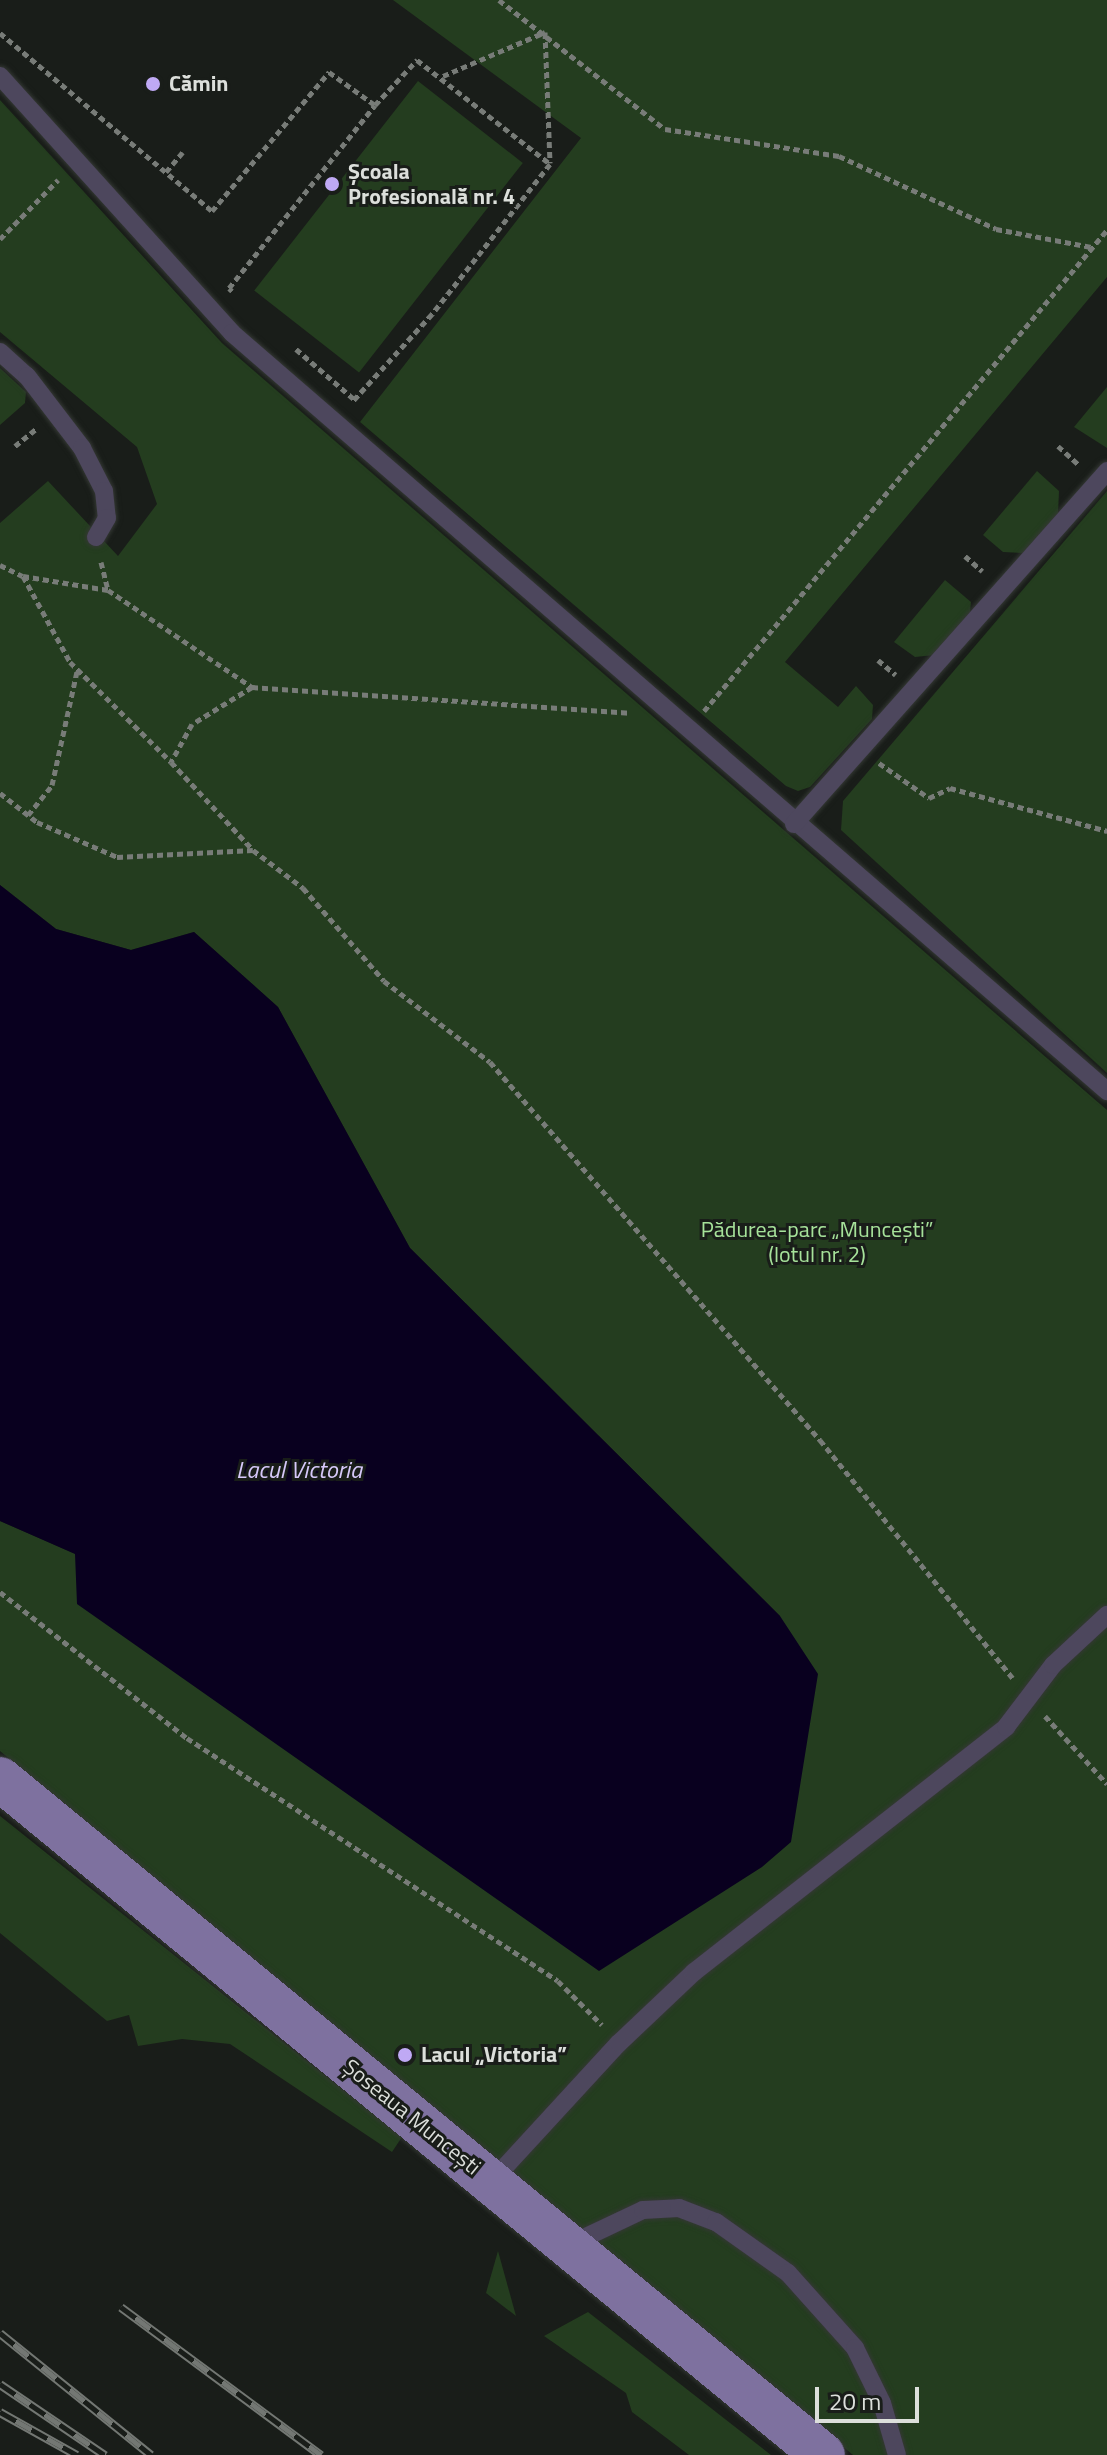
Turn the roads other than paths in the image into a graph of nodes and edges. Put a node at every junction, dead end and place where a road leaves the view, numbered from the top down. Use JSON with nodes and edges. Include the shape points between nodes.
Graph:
{"nodes":[{"id":1,"x":0,"y":76,"type":"edge"},
{"id":2,"x":0,"y":352,"type":"edge"},
{"id":3,"x":1107,"y":471,"type":"edge"},
{"id":4,"x":96,"y":537,"type":"dead end"},
{"id":5,"x":794,"y":824,"type":"junction"},
{"id":6,"x":1107,"y":1091,"type":"edge"},
{"id":7,"x":1107,"y":1615,"type":"edge"},
{"id":8,"x":0,"y":1779,"type":"edge"},
{"id":9,"x":491,"y":2182,"type":"junction"},
{"id":10,"x":568,"y":2246,"type":"junction"},
{"id":11,"x":823,"y":2455,"type":"edge"},
{"id":12,"x":897,"y":2455,"type":"edge"}],
"edges":[{"from":1,"to":5,"type":"lane","via":[[232,333]]},
{"from":2,"to":4,"type":"lane","via":[[27,376],[87,458],[104,491],[107,518]]},
{"from":3,"to":5,"type":"lane"},
{"from":5,"to":6,"type":"lane"},
{"from":7,"to":9,"type":"lane","via":[[1053,1665],[1006,1727],[694,1972],[619,2043]]},
{"from":8,"to":9,"type":"main road","name":"Șoseaua Muncești"},
{"from":9,"to":10,"type":"main road","name":"Șoseaua Muncești"},
{"from":10,"to":11,"type":"main road","name":"Șoseaua Muncești"},
{"from":10,"to":12,"type":"lane","via":[[643,2210],[679,2208],[716,2222],[788,2273],[855,2348],[882,2403]]}]}
